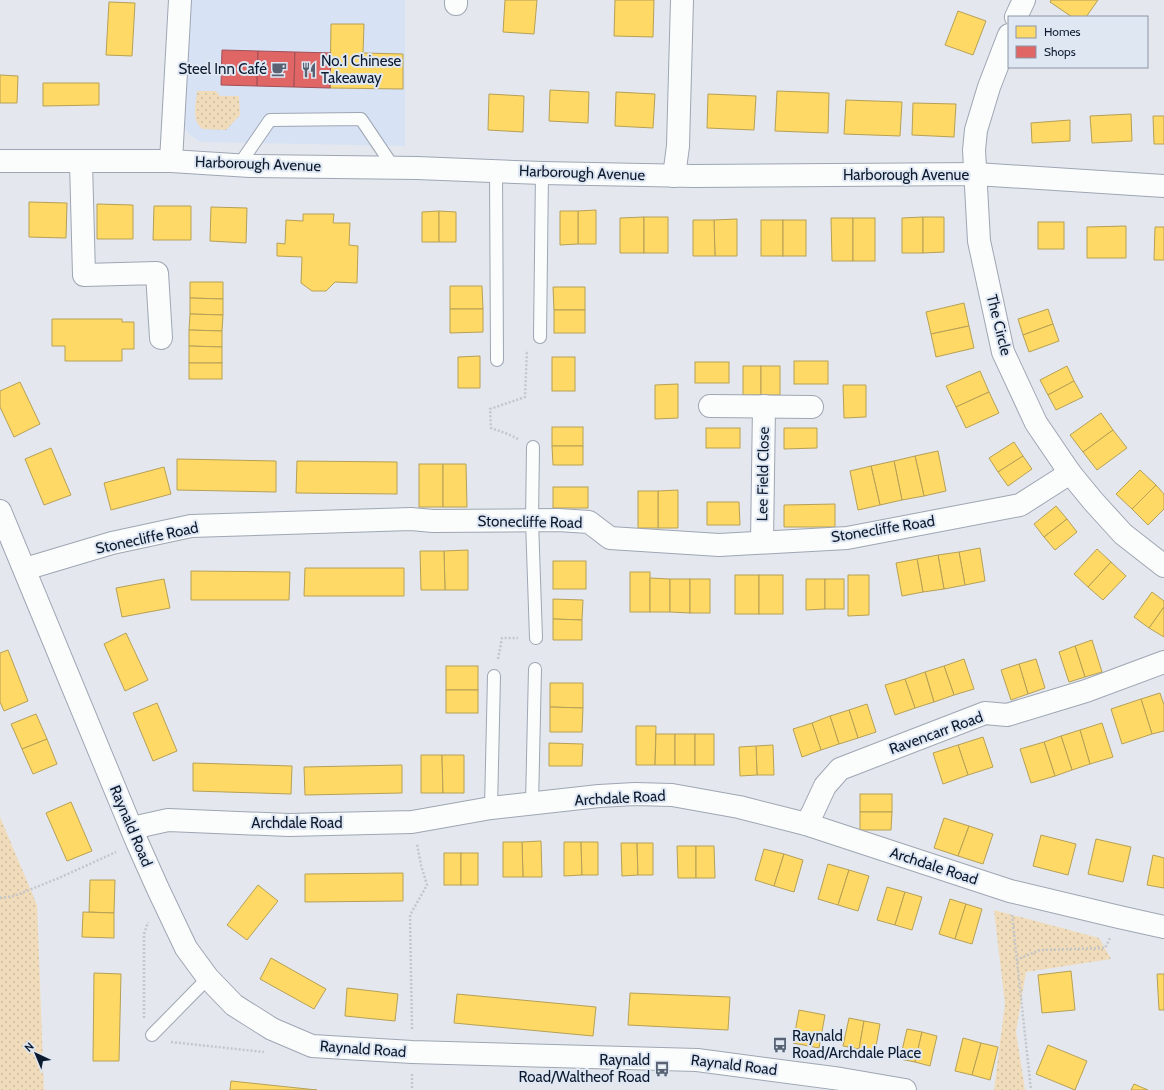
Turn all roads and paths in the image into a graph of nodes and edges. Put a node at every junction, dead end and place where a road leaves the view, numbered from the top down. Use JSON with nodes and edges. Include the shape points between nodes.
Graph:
{"nodes":[{"id":1,"x":180,"y":0,"type":"edge"},
{"id":2,"x":682,"y":0,"type":"edge"},
{"id":3,"x":1024,"y":0,"type":"edge"},
{"id":4,"x":1016,"y":16,"type":"edge"},
{"id":5,"x":1008,"y":38,"type":"edge"},
{"id":6,"x":171,"y":161,"type":"junction"},
{"id":7,"x":0,"y":162,"type":"edge"},
{"id":8,"x":81,"y":162,"type":"junction"},
{"id":9,"x":239,"y":165,"type":"junction"},
{"id":10,"x":394,"y":168,"type":"junction"},
{"id":11,"x":496,"y":170,"type":"junction"},
{"id":12,"x":542,"y":173,"type":"junction"},
{"id":13,"x":976,"y":174,"type":"junction"},
{"id":14,"x":674,"y":176,"type":"junction"},
{"id":15,"x":1164,"y":186,"type":"edge"},
{"id":16,"x":540,"y":337,"type":"joint"},
{"id":17,"x":161,"y":338,"type":"dead end"},
{"id":18,"x":497,"y":360,"type":"dead end"},
{"id":19,"x":710,"y":406,"type":"dead end"},
{"id":20,"x":764,"y":406,"type":"junction"},
{"id":21,"x":812,"y":407,"type":"dead end"},
{"id":22,"x":508,"y":434,"type":"dead end"},
{"id":23,"x":533,"y":447,"type":"dead end"},
{"id":24,"x":1070,"y":473,"type":"junction"},
{"id":25,"x":0,"y":511,"type":"edge"},
{"id":26,"x":532,"y":521,"type":"junction"},
{"id":27,"x":762,"y":542,"type":"junction"},
{"id":28,"x":1164,"y":566,"type":"edge"},
{"id":29,"x":25,"y":569,"type":"junction"},
{"id":30,"x":536,"y":638,"type":"joint"},
{"id":31,"x":1164,"y":662,"type":"edge"},
{"id":32,"x":535,"y":669,"type":"dead end"},
{"id":33,"x":494,"y":676,"type":"joint"},
{"id":34,"x":532,"y":804,"type":"junction"},
{"id":35,"x":492,"y":808,"type":"junction"},
{"id":36,"x":412,"y":822,"type":"junction"},
{"id":37,"x":806,"y":824,"type":"junction"},
{"id":38,"x":135,"y":835,"type":"junction"},
{"id":39,"x":0,"y":898,"type":"edge"},
{"id":40,"x":1119,"y":917,"type":"junction"},
{"id":41,"x":1012,"y":920,"type":"dead end"},
{"id":42,"x":1164,"y":927,"type":"edge"},
{"id":43,"x":1016,"y":960,"type":"junction"},
{"id":44,"x":208,"y":978,"type":"junction"},
{"id":45,"x":152,"y":1034,"type":"dead end"},
{"id":46,"x":412,"y":1052,"type":"junction"},
{"id":47,"x":905,"y":1090,"type":"edge"},
{"id":48,"x":1031,"y":1090,"type":"edge"}],
"edges":[{"from":1,"to":6,"type":"street"},
{"from":2,"to":14,"type":"street","via":[[678,146]]},
{"from":3,"to":4,"type":"street"},
{"from":5,"to":13,"type":"street","name":"The Circle","via":[[976,130]]},
{"from":6,"to":8,"type":"street","name":"Harborough Avenue"},
{"from":6,"to":9,"type":"street","name":"Harborough Avenue"},
{"from":7,"to":8,"type":"street","name":"Harborough Avenue"},
{"from":8,"to":17,"type":"street","via":[[84,275],[157,273]]},
{"from":9,"to":10,"type":"street","name":"Harborough Avenue"},
{"from":9,"to":10,"type":"lane","via":[[270,120],[361,119]]},
{"from":10,"to":11,"type":"street","name":"Harborough Avenue"},
{"from":11,"to":12,"type":"street","name":"Harborough Avenue"},
{"from":11,"to":18,"type":"lane"},
{"from":12,"to":14,"type":"street","name":"Harborough Avenue"},
{"from":12,"to":16,"type":"lane"},
{"from":13,"to":14,"type":"street","name":"Harborough Avenue"},
{"from":13,"to":15,"type":"street","name":"Harborough Avenue"},
{"from":13,"to":24,"type":"street","name":"The Circle","via":[[979,241],[1003,352],[1036,423]]},
{"from":16,"to":22,"type":"path","via":[[527,348],[525,397],[490,409],[490,428]]},
{"from":19,"to":20,"type":"street","name":"Lee Field Close"},
{"from":20,"to":21,"type":"street","name":"Lee Field Close"},
{"from":20,"to":27,"type":"street","name":"Lee Field Close"},
{"from":23,"to":26,"type":"lane"},
{"from":24,"to":27,"type":"street","name":"Stonecliffe Road","via":[[1020,505],[848,538]]},
{"from":24,"to":28,"type":"street","name":"The Circle","via":[[1123,534]]},
{"from":25,"to":29,"type":"street","name":"Raynald Road"},
{"from":26,"to":27,"type":"street","name":"Stonecliffe Road","via":[[588,522],[610,538],[719,545]]},
{"from":26,"to":29,"type":"street","name":"Stonecliffe Road","via":[[411,520],[191,526],[112,543]]},
{"from":26,"to":30,"type":"lane"},
{"from":29,"to":38,"type":"street","name":"Raynald Road"},
{"from":30,"to":33,"type":"path","via":[[502,638]]},
{"from":31,"to":37,"type":"street","name":"Ravencarr Road","via":[[1086,691],[1007,715],[985,713],[840,769],[826,786]]},
{"from":32,"to":34,"type":"lane"},
{"from":33,"to":35,"type":"lane"},
{"from":34,"to":35,"type":"street","name":"Archdale Road"},
{"from":34,"to":37,"type":"street","name":"Archdale Road","via":[[599,796],[672,795],[739,807]]},
{"from":35,"to":36,"type":"street","name":"Archdale Road"},
{"from":36,"to":38,"type":"street","name":"Archdale Road","via":[[289,825],[168,820]]},
{"from":36,"to":46,"type":"path","via":[[420,865],[427,885],[410,915]]},
{"from":37,"to":40,"type":"street","name":"Archdale Road","via":[[1010,890]]},
{"from":38,"to":39,"type":"path","via":[[51,881],[14,896]]},
{"from":38,"to":44,"type":"street","name":"Raynald Road","via":[[186,948]]},
{"from":40,"to":42,"type":"street","name":"Archdale Road"},
{"from":40,"to":43,"type":"path","via":[[1105,948],[1040,950]]},
{"from":41,"to":43,"type":"path"},
{"from":43,"to":48,"type":"path"},
{"from":44,"to":45,"type":"lane"},
{"from":44,"to":46,"type":"street","name":"Raynald Road","via":[[234,1005],[272,1029],[312,1046]]},
{"from":46,"to":47,"type":"street","name":"Raynald Road","via":[[697,1060]]}]}
